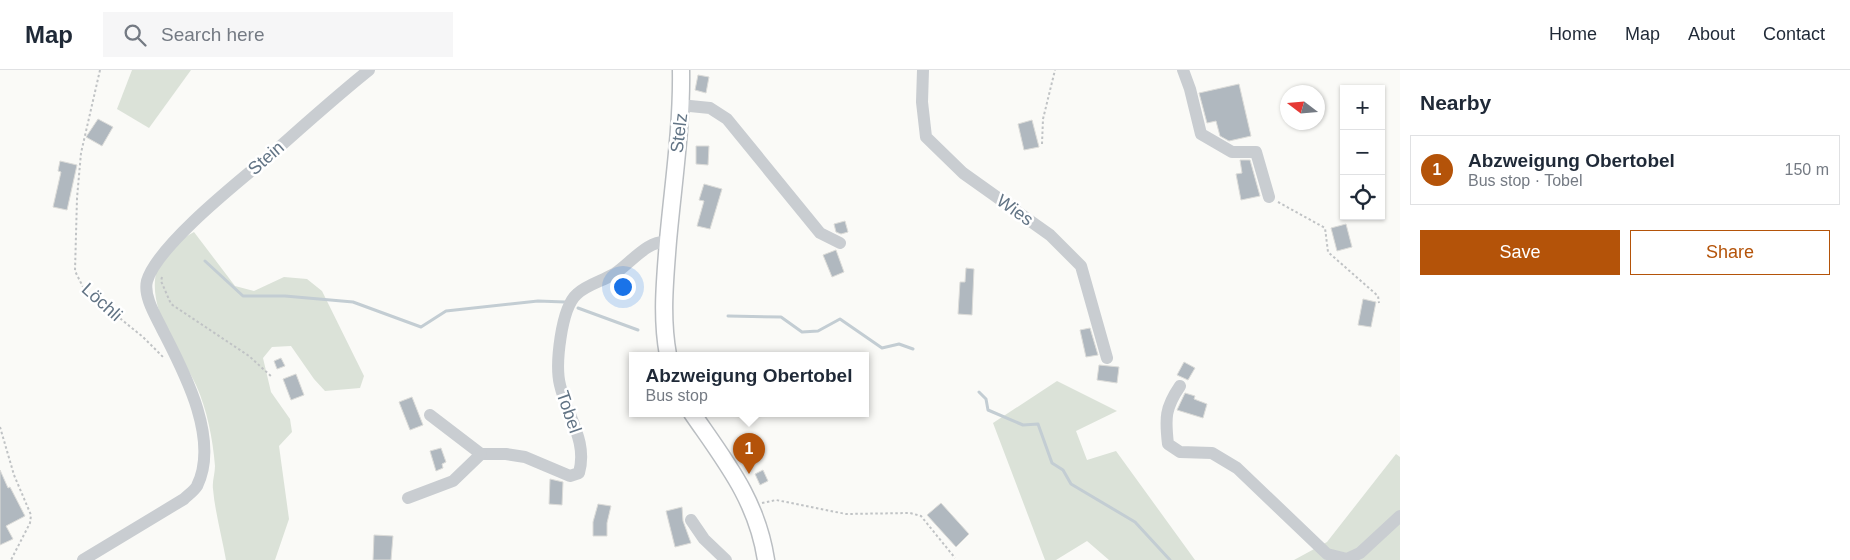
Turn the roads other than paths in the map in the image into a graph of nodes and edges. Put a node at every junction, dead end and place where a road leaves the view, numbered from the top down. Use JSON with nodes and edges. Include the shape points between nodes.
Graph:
{"nodes":[{"id":1,"x":368,"y":70,"type":"edge"},
{"id":2,"x":681,"y":70,"type":"edge"},
{"id":3,"x":923,"y":70,"type":"edge"},
{"id":4,"x":1182,"y":70,"type":"edge"},
{"id":5,"x":680,"y":105,"type":"junction"},
{"id":6,"x":1269,"y":197,"type":"road end"},
{"id":7,"x":668,"y":242,"type":"junction"},
{"id":8,"x":840,"y":243,"type":"dead end"},
{"id":9,"x":167,"y":250,"type":"joint"},
{"id":10,"x":668,"y":352,"type":"edge"},
{"id":11,"x":1107,"y":358,"type":"dead end"},
{"id":12,"x":1180,"y":386,"type":"dead end"},
{"id":13,"x":430,"y":415,"type":"dead end"},
{"id":14,"x":695,"y":417,"type":"edge"},
{"id":15,"x":481,"y":454,"type":"junction"},
{"id":16,"x":408,"y":498,"type":"dead end"},
{"id":17,"x":1400,"y":516,"type":"edge"},
{"id":18,"x":691,"y":520,"type":"dead end"},
{"id":19,"x":82,"y":560,"type":"edge"},
{"id":20,"x":726,"y":560,"type":"edge"},
{"id":21,"x":766,"y":560,"type":"edge"}],
"edges":[{"from":1,"to":9,"type":"street","name":"Stein","via":[[216,200]]},
{"from":2,"to":5,"type":"main road"},
{"from":3,"to":11,"type":"street","name":"Wies","via":[[926,137],[963,173],[1050,235],[1081,266]]},
{"from":4,"to":6,"type":"street","via":[[1190,89],[1200,134],[1232,152],[1256,152]]},
{"from":5,"to":7,"type":"main road","name":"Stelz"},
{"from":5,"to":8,"type":"street","name":"Stelz","via":[[710,108],[728,119],[820,233]]},
{"from":7,"to":10,"type":"main road","name":"Stelz","via":[[664,318]]},
{"from":7,"to":15,"type":"street","name":"Tobel","via":[[652,244],[613,274],[577,293],[570,302],[563,323],[559,385],[581,447],[579,473],[570,476],[525,457]]},
{"from":9,"to":19,"type":"street","name":"Löchli","via":[[154,266],[147,283],[155,315],[191,386],[202,428],[202,472],[196,487],[184,499]]},
{"from":12,"to":17,"type":"street","via":[[1169,402],[1166,420],[1168,444],[1180,452],[1212,453],[1237,468],[1327,554],[1347,559],[1360,553]]},
{"from":13,"to":15,"type":"street"},
{"from":14,"to":21,"type":"main road","via":[[743,488],[758,522]]},
{"from":15,"to":16,"type":"street","via":[[454,481]]},
{"from":18,"to":20,"type":"street"}]}
